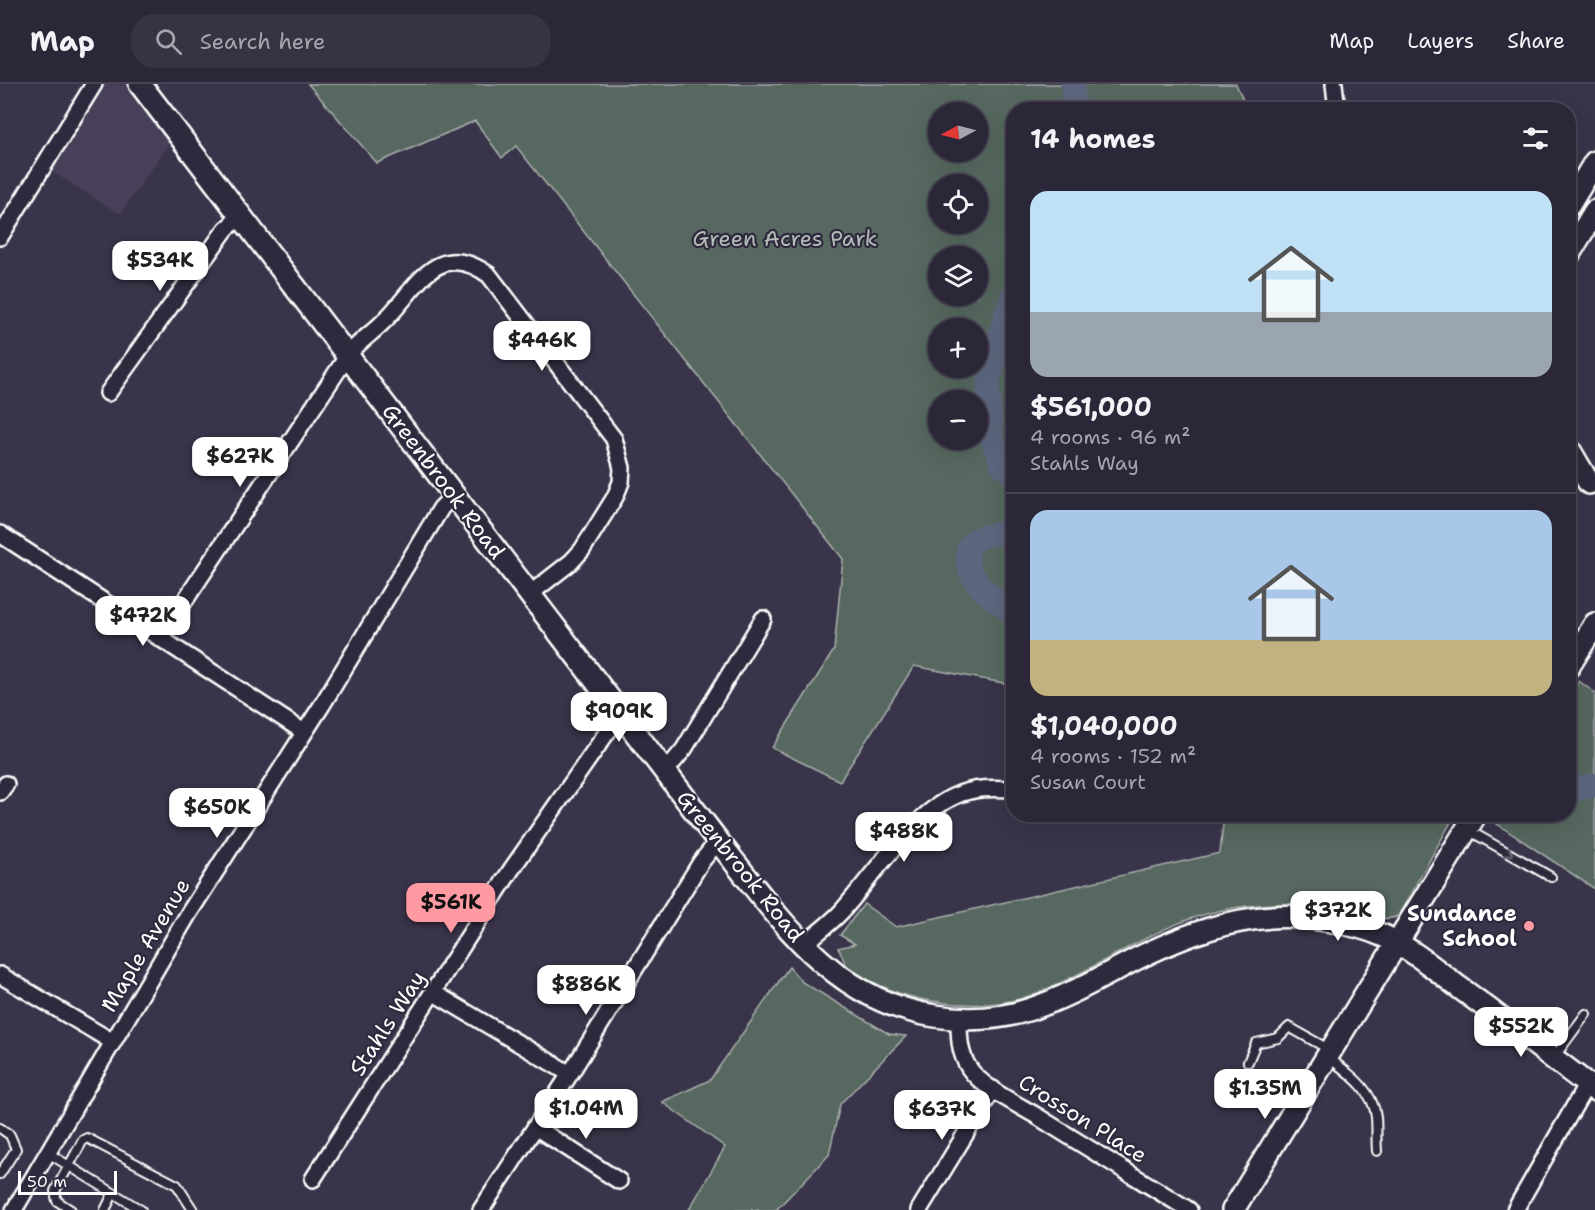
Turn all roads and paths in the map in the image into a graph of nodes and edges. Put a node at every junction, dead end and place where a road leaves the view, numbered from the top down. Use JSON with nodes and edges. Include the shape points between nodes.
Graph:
{"nodes":[{"id":1,"x":94,"y":84,"type":"edge"},
{"id":2,"x":140,"y":84,"type":"edge"},
{"id":3,"x":1334,"y":84,"type":"edge"},
{"id":4,"x":1336,"y":102,"type":"edge"},
{"id":5,"x":1595,"y":162,"type":"edge"},
{"id":6,"x":1576,"y":194,"type":"edge"},
{"id":7,"x":1595,"y":211,"type":"edge"},
{"id":8,"x":241,"y":216,"type":"junction"},
{"id":9,"x":0,"y":237,"type":"edge"},
{"id":10,"x":1576,"y":242,"type":"edge"},
{"id":11,"x":348,"y":355,"type":"junction"},
{"id":12,"x":108,"y":393,"type":"dead end"},
{"id":13,"x":1576,"y":461,"type":"edge"},
{"id":14,"x":1576,"y":469,"type":"edge"},
{"id":15,"x":1592,"y":487,"type":"edge"},
{"id":16,"x":454,"y":495,"type":"junction"},
{"id":17,"x":0,"y":534,"type":"edge"},
{"id":18,"x":531,"y":594,"type":"junction"},
{"id":19,"x":763,"y":619,"type":"dead end"},
{"id":20,"x":1595,"y":624,"type":"edge"},
{"id":21,"x":160,"y":638,"type":"junction"},
{"id":22,"x":1576,"y":655,"type":"edge"},
{"id":23,"x":622,"y":715,"type":"junction"},
{"id":24,"x":304,"y":732,"type":"junction"},
{"id":25,"x":665,"y":772,"type":"junction"},
{"id":26,"x":1006,"y":789,"type":"edge"},
{"id":27,"x":1471,"y":822,"type":"edge"},
{"id":28,"x":718,"y":841,"type":"junction"},
{"id":29,"x":1551,"y":877,"type":"dead end"},
{"id":30,"x":1397,"y":943,"type":"junction"},
{"id":31,"x":803,"y":945,"type":"junction"},
{"id":32,"x":0,"y":975,"type":"edge"},
{"id":33,"x":434,"y":993,"type":"junction"},
{"id":34,"x":1586,"y":1014,"type":"dead end"},
{"id":35,"x":958,"y":1018,"type":"junction"},
{"id":36,"x":112,"y":1042,"type":"junction"},
{"id":37,"x":1330,"y":1054,"type":"junction"},
{"id":38,"x":1553,"y":1058,"type":"junction"},
{"id":39,"x":1248,"y":1062,"type":"dead end"},
{"id":40,"x":570,"y":1074,"type":"junction"},
{"id":41,"x":1591,"y":1087,"type":"edge"},
{"id":42,"x":993,"y":1089,"type":"junction"},
{"id":43,"x":536,"y":1127,"type":"junction"},
{"id":44,"x":0,"y":1128,"type":"edge"},
{"id":45,"x":1377,"y":1151,"type":"dead end"},
{"id":46,"x":48,"y":1153,"type":"junction"},
{"id":47,"x":69,"y":1165,"type":"junction"},
{"id":48,"x":0,"y":1174,"type":"edge"},
{"id":49,"x":314,"y":1179,"type":"dead end"},
{"id":50,"x":619,"y":1181,"type":"dead end"},
{"id":51,"x":113,"y":1194,"type":"junction"},
{"id":52,"x":14,"y":1210,"type":"edge"},
{"id":53,"x":71,"y":1210,"type":"edge"},
{"id":54,"x":105,"y":1210,"type":"edge"},
{"id":55,"x":141,"y":1210,"type":"edge"},
{"id":56,"x":194,"y":1210,"type":"edge"},
{"id":57,"x":481,"y":1210,"type":"edge"},
{"id":58,"x":919,"y":1210,"type":"edge"},
{"id":59,"x":1189,"y":1210,"type":"edge"},
{"id":60,"x":1233,"y":1210,"type":"edge"},
{"id":61,"x":1515,"y":1210,"type":"edge"}],
"edges":[{"from":1,"to":9,"type":"street"},
{"from":2,"to":8,"type":"street","name":"Greenbrook Road"},
{"from":3,"to":4,"type":"street"},
{"from":5,"to":6,"type":"street"},
{"from":7,"to":10,"type":"street"},
{"from":8,"to":11,"type":"street","name":"Greenbrook Road"},
{"from":8,"to":12,"type":"street","via":[[226,229]]},
{"from":11,"to":16,"type":"street","name":"Greenbrook Road"},
{"from":11,"to":18,"type":"street","via":[[429,270],[445,262],[461,262],[489,275],[614,439],[622,468],[615,497],[582,550]]},
{"from":11,"to":21,"type":"street"},
{"from":13,"to":15,"type":"street"},
{"from":14,"to":15,"type":"street"},
{"from":16,"to":18,"type":"street","name":"Greenbrook Road"},
{"from":16,"to":24,"type":"street","name":"Maple Avenue","via":[[441,507]]},
{"from":17,"to":21,"type":"street"},
{"from":18,"to":23,"type":"street","name":"Greenbrook Road"},
{"from":19,"to":25,"type":"street","via":[[684,749]]},
{"from":20,"to":22,"type":"street"},
{"from":21,"to":24,"type":"street"},
{"from":23,"to":25,"type":"street","name":"Greenbrook Road"},
{"from":23,"to":33,"type":"street","name":"Stahls Way","via":[[511,870]]},
{"from":24,"to":36,"type":"street","name":"Maple Avenue"},
{"from":25,"to":28,"type":"street","name":"Greenbrook Road"},
{"from":26,"to":31,"type":"street","via":[[966,791],[934,807],[840,913]]},
{"from":27,"to":29,"type":"lane","one_way":true},
{"from":27,"to":30,"type":"street"},
{"from":28,"to":31,"type":"street","name":"Greenbrook Road"},
{"from":28,"to":40,"type":"street","via":[[688,882]]},
{"from":30,"to":35,"type":"street","name":"Greenbrook Road","via":[[1369,930],[1324,920],[1248,918],[1188,935],[1031,1009],[993,1017]]},
{"from":30,"to":37,"type":"street"},
{"from":30,"to":38,"type":"street","name":"Greenbrook Road"},
{"from":31,"to":35,"type":"street","name":"Greenbrook Road","via":[[833,972],[870,995],[913,1012]]},
{"from":32,"to":36,"type":"street"},
{"from":33,"to":40,"type":"street"},
{"from":33,"to":49,"type":"street","name":"Stahls Way"},
{"from":34,"to":38,"type":"lane"},
{"from":35,"to":42,"type":"street","name":"Crosson Place","via":[[967,1063]]},
{"from":36,"to":46,"type":"street","name":"Maple Avenue"},
{"from":37,"to":39,"type":"lane","via":[[1289,1027],[1278,1038],[1256,1043]]},
{"from":37,"to":45,"type":"lane","via":[[1367,1093],[1376,1114]]},
{"from":37,"to":60,"type":"street"},
{"from":38,"to":41,"type":"street","name":"Greenbrook Road"},
{"from":40,"to":43,"type":"street"},
{"from":41,"to":61,"type":"street"},
{"from":42,"to":58,"type":"street"},
{"from":42,"to":59,"type":"street","name":"Crosson Place"},
{"from":43,"to":50,"type":"street"},
{"from":43,"to":57,"type":"street"},
{"from":44,"to":48,"type":"lane","via":[[10,1135],[16,1149]]},
{"from":46,"to":47,"type":"lane"},
{"from":46,"to":52,"type":"street","name":"Maple Avenue"},
{"from":47,"to":51,"type":"lane"},
{"from":47,"to":53,"type":"lane","via":[[55,1197]]},
{"from":47,"to":56,"type":"lane","via":[[87,1138],[177,1185]]},
{"from":51,"to":54,"type":"lane"},
{"from":51,"to":55,"type":"lane"}]}
